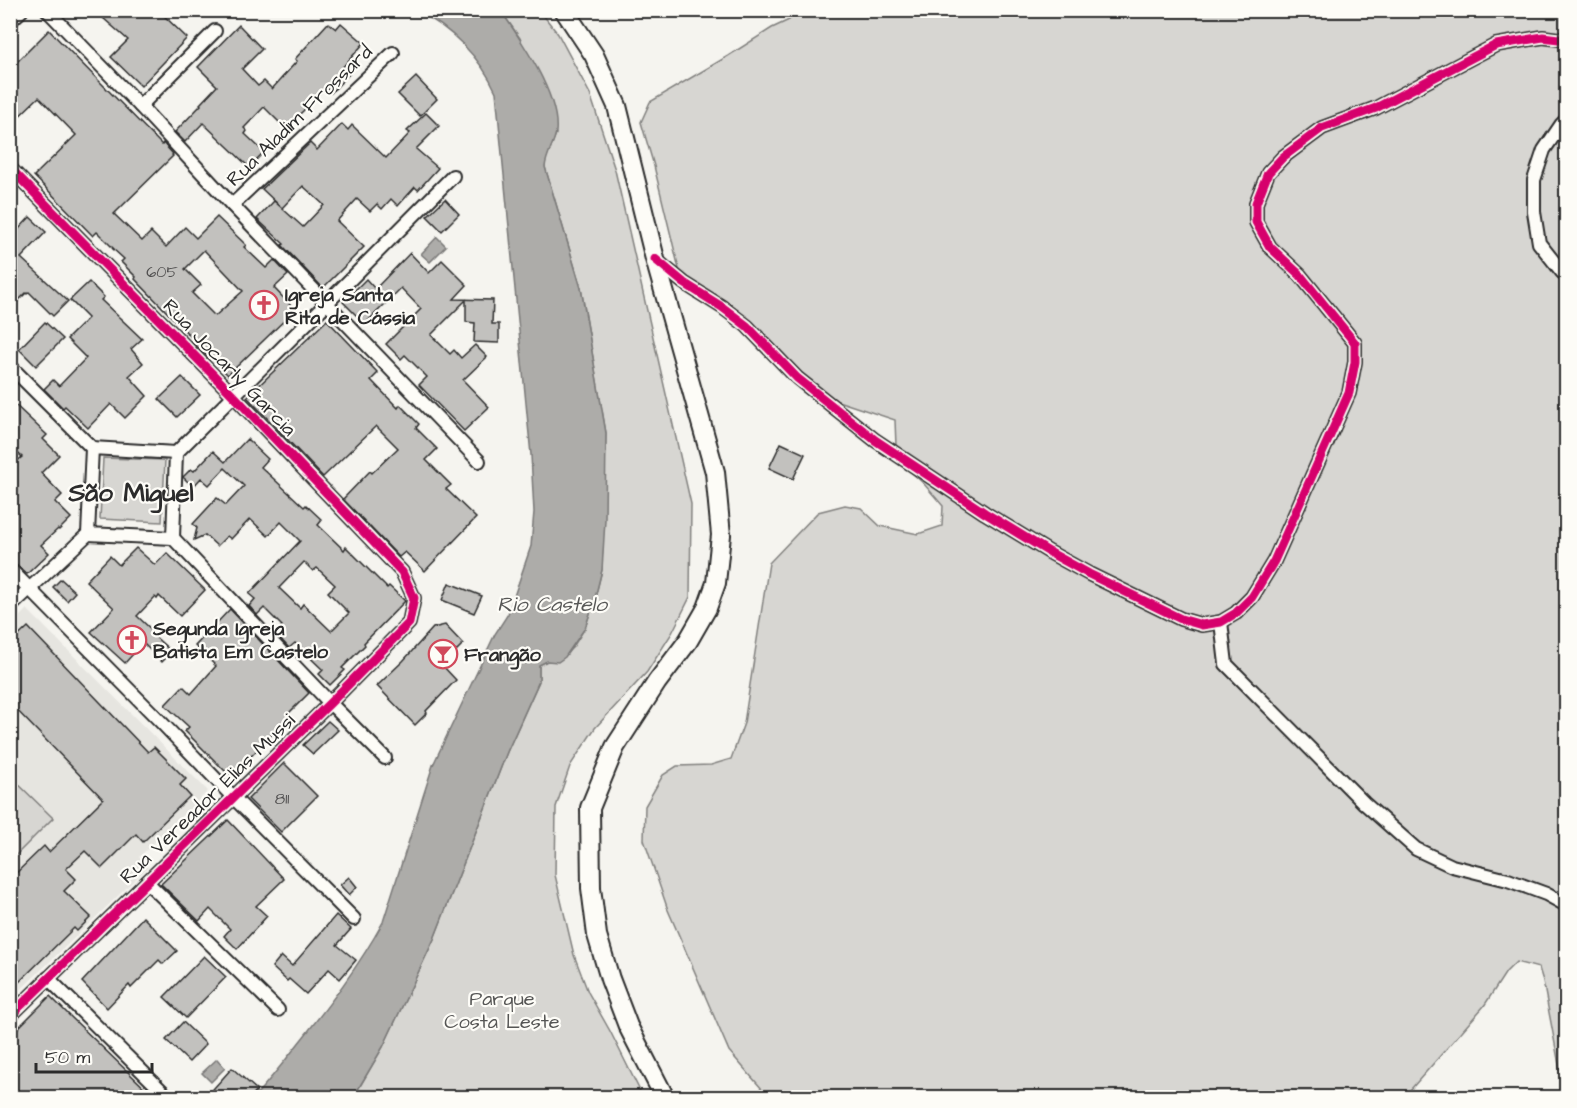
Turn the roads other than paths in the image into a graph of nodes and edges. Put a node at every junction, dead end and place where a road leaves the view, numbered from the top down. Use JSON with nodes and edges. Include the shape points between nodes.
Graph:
{"nodes":[{"id":1,"x":22,"y":10,"type":"edge"},
{"id":2,"x":47,"y":10,"type":"edge"},
{"id":3,"x":564,"y":10,"type":"edge"},
{"id":4,"x":10,"y":21,"type":"edge"},
{"id":5,"x":215,"y":31,"type":"dead end"},
{"id":6,"x":1566,"y":40,"type":"edge"},
{"id":7,"x":393,"y":53,"type":"dead end"},
{"id":8,"x":140,"y":106,"type":"junction"},
{"id":9,"x":1566,"y":120,"type":"edge"},
{"id":10,"x":10,"y":168,"type":"edge"},
{"id":11,"x":453,"y":176,"type":"dead end"},
{"id":12,"x":232,"y":205,"type":"junction"},
{"id":13,"x":655,"y":259,"type":"junction"},
{"id":14,"x":1566,"y":275,"type":"edge"},
{"id":15,"x":327,"y":303,"type":"junction"},
{"id":16,"x":10,"y":366,"type":"edge"},
{"id":17,"x":233,"y":396,"type":"junction"},
{"id":18,"x":92,"y":448,"type":"junction"},
{"id":19,"x":176,"y":453,"type":"junction"},
{"id":20,"x":479,"y":461,"type":"dead end"},
{"id":21,"x":88,"y":534,"type":"junction"},
{"id":22,"x":173,"y":538,"type":"junction"},
{"id":23,"x":10,"y":569,"type":"edge"},
{"id":24,"x":29,"y":589,"type":"junction"},
{"id":25,"x":414,"y":598,"type":"joint"},
{"id":26,"x":10,"y":607,"type":"edge"},
{"id":27,"x":1221,"y":622,"type":"junction"},
{"id":28,"x":330,"y":703,"type":"junction"},
{"id":29,"x":385,"y":758,"type":"dead end"},
{"id":30,"x":233,"y":797,"type":"junction"},
{"id":31,"x":147,"y":882,"type":"junction"},
{"id":32,"x":1566,"y":905,"type":"edge"},
{"id":33,"x":354,"y":919,"type":"dead end"},
{"id":34,"x":48,"y":978,"type":"junction"},
{"id":35,"x":278,"y":1010,"type":"dead end"},
{"id":36,"x":10,"y":1016,"type":"edge"},
{"id":37,"x":169,"y":1098,"type":"edge"},
{"id":38,"x":665,"y":1098,"type":"edge"}],
"edges":[{"from":1,"to":4,"type":"street"},
{"from":2,"to":8,"type":"street"},
{"from":3,"to":13,"type":"main road","via":[[594,55],[617,106]]},
{"from":5,"to":8,"type":"street"},
{"from":6,"to":27,"type":"street","via":[[1543,37],[1496,45],[1376,108],[1322,128],[1268,173],[1256,203],[1256,222],[1270,247],[1300,275],[1355,343],[1355,362],[1349,393],[1274,561],[1252,597]]},
{"from":7,"to":12,"type":"street","name":"Rua Aladim Frossard"},
{"from":8,"to":12,"type":"street"},
{"from":9,"to":14,"type":"street","via":[[1544,150],[1534,180],[1534,212],[1539,243]]},
{"from":10,"to":17,"type":"street","name":"Rua Jocarly Garcia"},
{"from":11,"to":15,"type":"street"},
{"from":12,"to":15,"type":"street"},
{"from":13,"to":27,"type":"street","via":[[747,326],[797,378],[875,440],[985,513],[1089,574],[1181,619],[1202,625]]},
{"from":13,"to":38,"type":"main road","via":[[715,472],[721,535],[716,583],[688,641],[615,747],[590,808],[591,888],[597,935],[628,1026]]},
{"from":15,"to":17,"type":"street"},
{"from":15,"to":20,"type":"street"},
{"from":16,"to":18,"type":"street"},
{"from":17,"to":19,"type":"street"},
{"from":17,"to":25,"type":"street","name":"Rua Jocarly Garcia","via":[[402,572]]},
{"from":18,"to":19,"type":"street"},
{"from":18,"to":21,"type":"street"},
{"from":19,"to":22,"type":"street"},
{"from":21,"to":22,"type":"street"},
{"from":21,"to":24,"type":"street"},
{"from":22,"to":28,"type":"street"},
{"from":23,"to":24,"type":"street"},
{"from":24,"to":26,"type":"street"},
{"from":24,"to":30,"type":"street"},
{"from":25,"to":28,"type":"street","name":"Rua Vereador Elias Mussi","via":[[410,623]]},
{"from":27,"to":32,"type":"street","via":[[1226,664],[1416,849],[1452,866],[1537,890]]},
{"from":28,"to":29,"type":"street"},
{"from":28,"to":30,"type":"street","name":"Rua Vereador Elias Mussi"},
{"from":30,"to":31,"type":"street","name":"Rua Vereador Elias Mussi"},
{"from":30,"to":33,"type":"street"},
{"from":31,"to":34,"type":"street","name":"Rua Vereador Elias Mussi"},
{"from":31,"to":35,"type":"street"},
{"from":34,"to":36,"type":"street","name":"Rua Vereador Elias Mussi"},
{"from":34,"to":37,"type":"street"}]}
